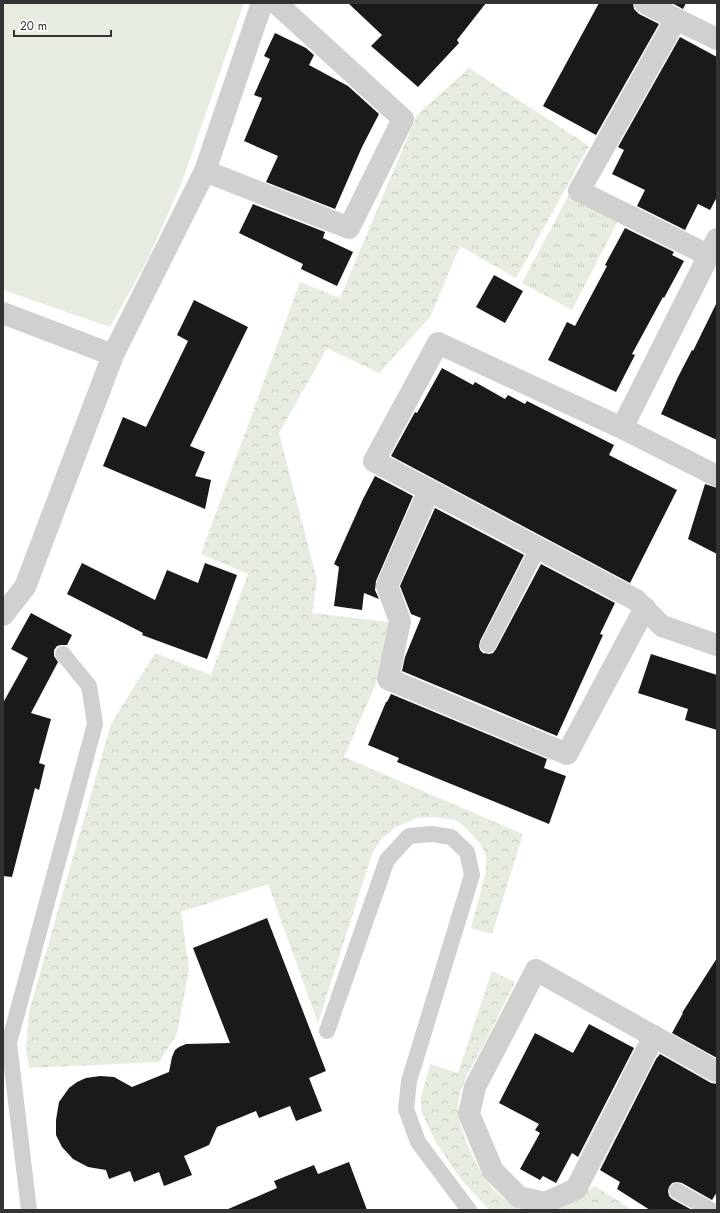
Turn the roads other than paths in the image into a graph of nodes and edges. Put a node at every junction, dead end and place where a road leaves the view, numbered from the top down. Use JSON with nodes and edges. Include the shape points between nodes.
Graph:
{"nodes":[{"id":1,"x":262,"y":3,"type":"edge"},
{"id":2,"x":276,"y":3,"type":"edge"},
{"id":3,"x":645,"y":3,"type":"edge"},
{"id":4,"x":676,"y":19,"type":"junction"},
{"id":5,"x":717,"y":39,"type":"edge"},
{"id":6,"x":205,"y":171,"type":"junction"},
{"id":7,"x":713,"y":247,"type":"edge"},
{"id":8,"x":3,"y":313,"type":"edge"},
{"id":9,"x":113,"y":355,"type":"junction"},
{"id":10,"x":622,"y":428,"type":"junction"},
{"id":11,"x":717,"y":476,"type":"edge"},
{"id":12,"x":429,"y":490,"type":"junction"},
{"id":13,"x":538,"y":548,"type":"junction"},
{"id":14,"x":645,"y":608,"type":"junction"},
{"id":15,"x":3,"y":615,"type":"edge"},
{"id":16,"x":488,"y":645,"type":"dead end"},
{"id":17,"x":717,"y":646,"type":"edge"},
{"id":18,"x":63,"y":654,"type":"dead end"},
{"id":19,"x":328,"y":1031,"type":"dead end"},
{"id":20,"x":654,"y":1036,"type":"junction"},
{"id":21,"x":717,"y":1072,"type":"edge"},
{"id":22,"x":678,"y":1191,"type":"dead end"},
{"id":23,"x":29,"y":1210,"type":"edge"},
{"id":24,"x":469,"y":1210,"type":"edge"},
{"id":25,"x":711,"y":1210,"type":"edge"}],
"edges":[{"from":1,"to":6,"type":"street"},
{"from":2,"to":6,"type":"street","via":[[403,119],[349,228]]},
{"from":3,"to":4,"type":"street"},
{"from":4,"to":5,"type":"street"},
{"from":4,"to":7,"type":"street","via":[[579,190]]},
{"from":6,"to":9,"type":"street"},
{"from":7,"to":10,"type":"street"},
{"from":8,"to":9,"type":"street"},
{"from":9,"to":15,"type":"street","via":[[26,587]]},
{"from":10,"to":11,"type":"street"},
{"from":10,"to":12,"type":"street","via":[[438,343],[374,461]]},
{"from":12,"to":13,"type":"street"},
{"from":12,"to":14,"type":"street","via":[[387,586],[400,621],[388,679],[568,754]]},
{"from":13,"to":14,"type":"street","via":[[636,600]]},
{"from":13,"to":16,"type":"lane"},
{"from":14,"to":17,"type":"street","via":[[662,626]]},
{"from":18,"to":23,"type":"lane","via":[[89,686],[95,724],[9,1042]]},
{"from":19,"to":24,"type":"lane","via":[[387,860],[409,836],[432,834],[451,837],[467,852],[472,875],[409,1081],[406,1109],[418,1142]]},
{"from":20,"to":20,"type":"street","via":[[536,970],[475,1087],[469,1114],[493,1171],[519,1197],[545,1203],[576,1189]]},
{"from":20,"to":21,"type":"street"},
{"from":22,"to":25,"type":"lane"}]}
